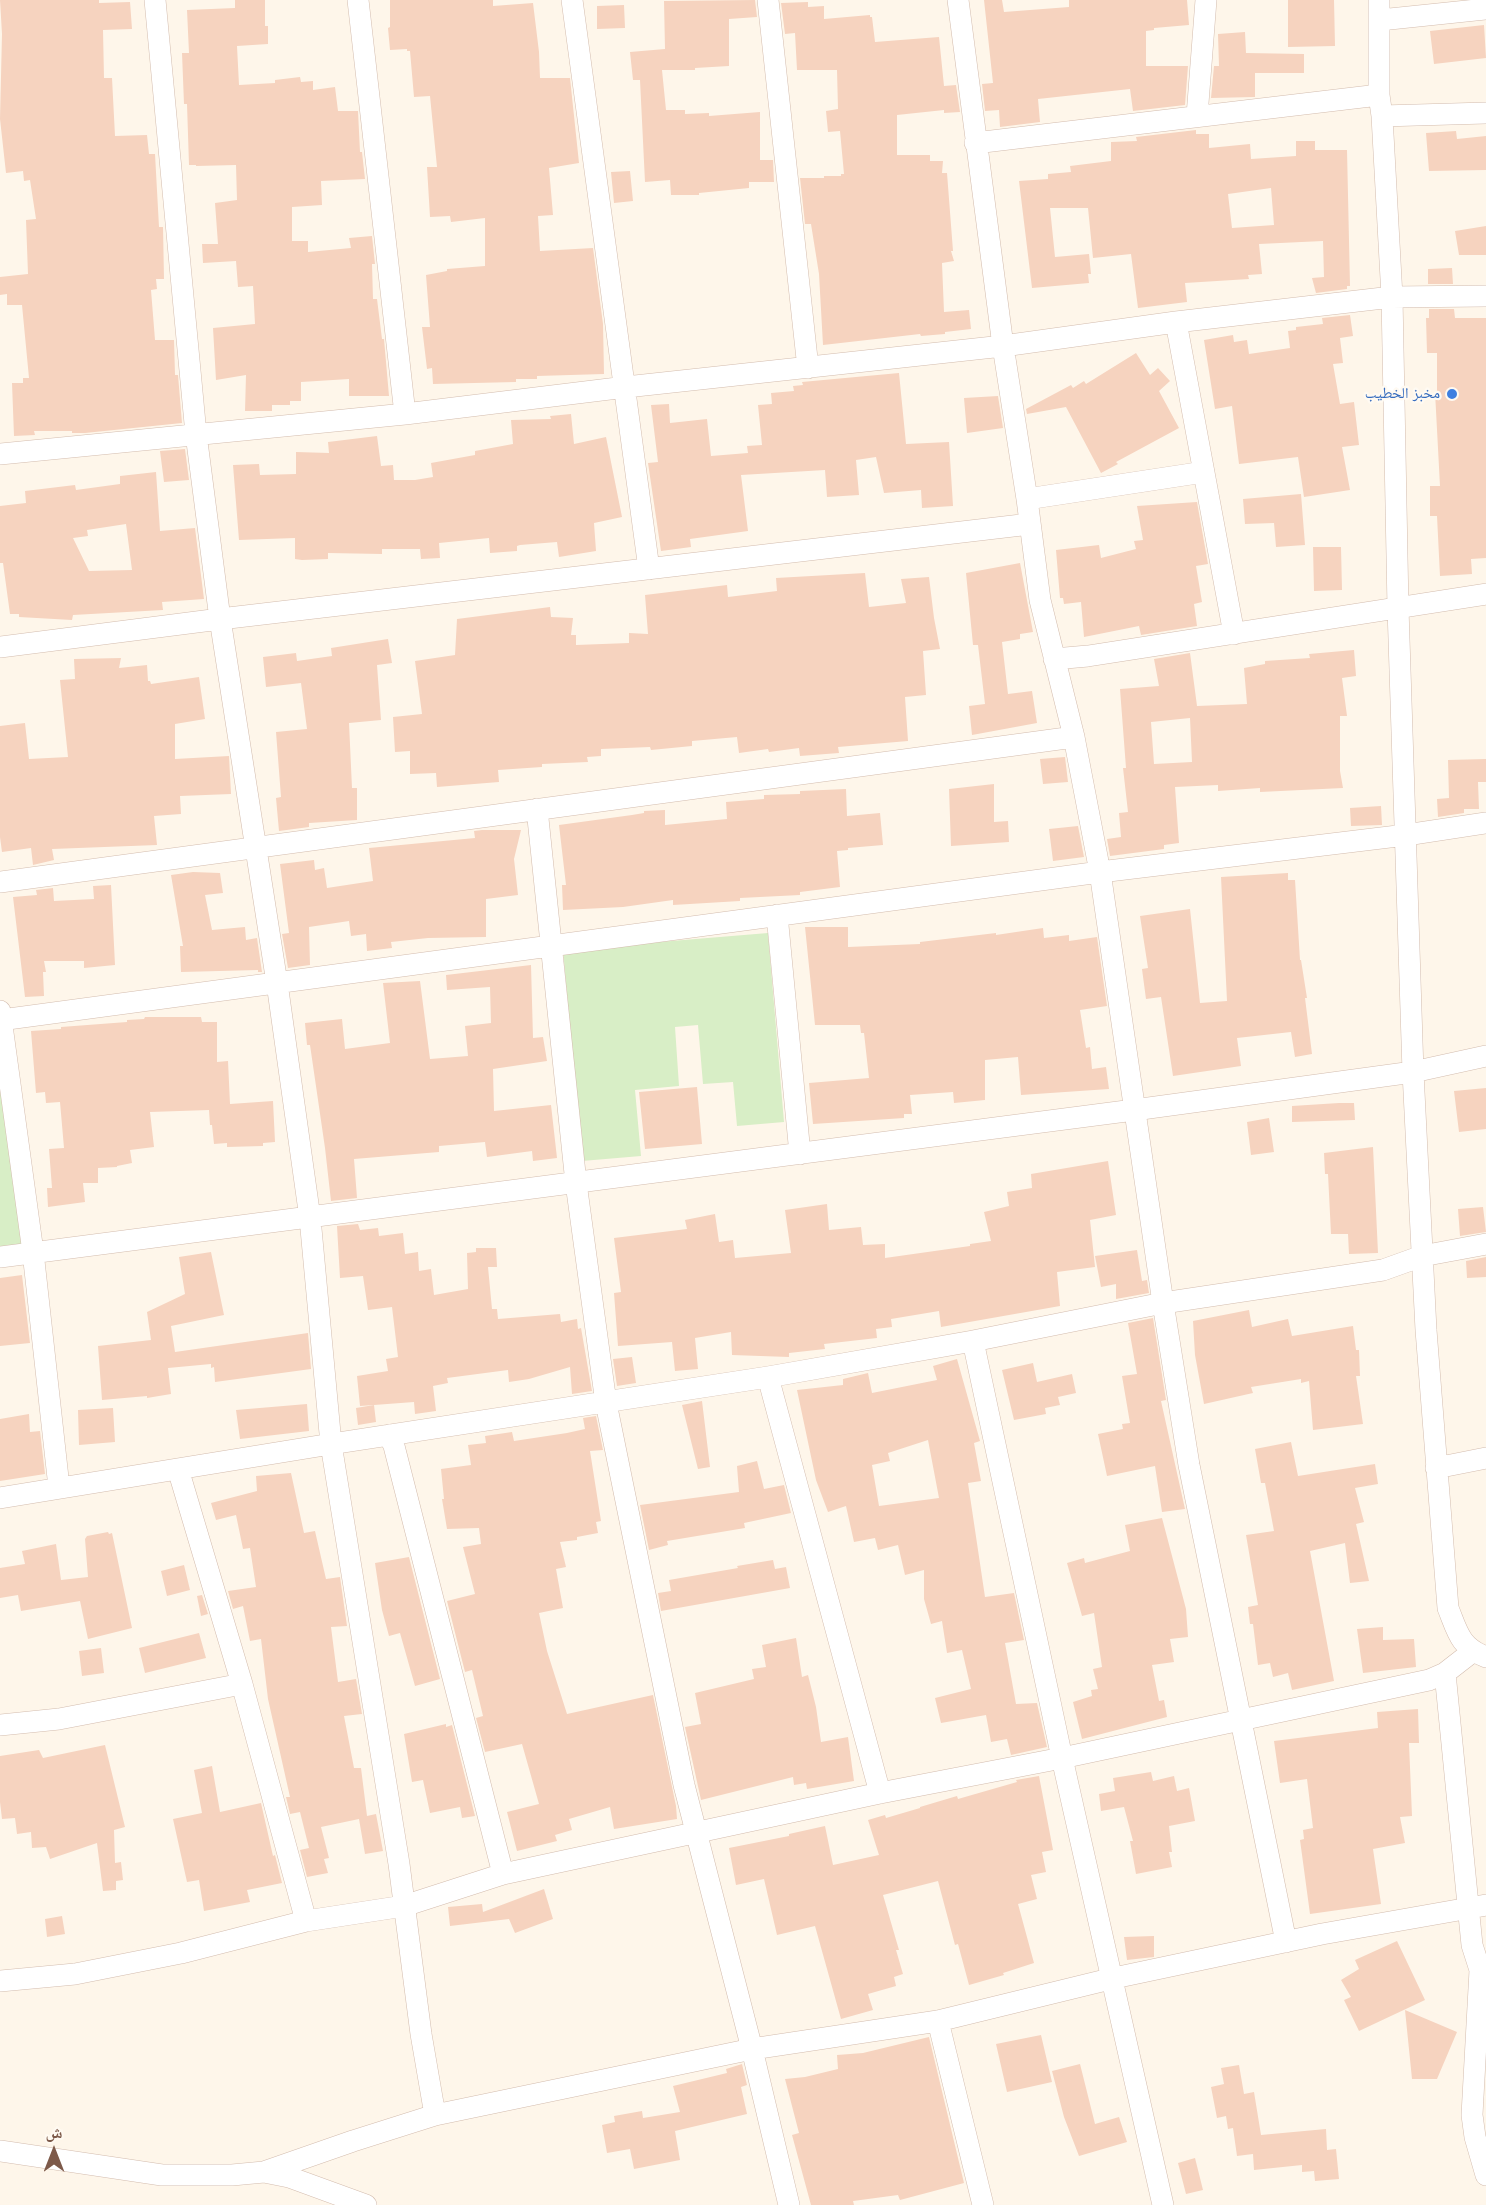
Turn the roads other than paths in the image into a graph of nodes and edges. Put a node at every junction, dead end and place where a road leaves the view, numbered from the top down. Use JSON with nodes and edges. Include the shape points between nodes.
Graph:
{"nodes":[{"id":1,"x":154,"y":0,"type":"edge"},
{"id":2,"x":358,"y":0,"type":"edge"},
{"id":3,"x":572,"y":0,"type":"edge"},
{"id":4,"x":768,"y":0,"type":"edge"},
{"id":5,"x":958,"y":0,"type":"edge"},
{"id":6,"x":1206,"y":0,"type":"edge"},
{"id":7,"x":1486,"y":9,"type":"edge"},
{"id":8,"x":1379,"y":10,"type":"edge"},
{"id":9,"x":1379,"y":95,"type":"junction"},
{"id":10,"x":1486,"y":113,"type":"edge"},
{"id":11,"x":1197,"y":116,"type":"junction"},
{"id":12,"x":1382,"y":116,"type":"junction"},
{"id":13,"x":975,"y":143,"type":"junction"},
{"id":14,"x":1486,"y":296,"type":"edge"},
{"id":15,"x":1392,"y":297,"type":"junction"},
{"id":16,"x":1176,"y":322,"type":"junction"},
{"id":17,"x":1003,"y":346,"type":"junction"},
{"id":18,"x":808,"y":368,"type":"junction"},
{"id":19,"x":626,"y":387,"type":"junction"},
{"id":20,"x":405,"y":414,"type":"junction"},
{"id":21,"x":196,"y":434,"type":"junction"},
{"id":22,"x":0,"y":454,"type":"edge"},
{"id":23,"x":1204,"y":472,"type":"junction"},
{"id":24,"x":1027,"y":498,"type":"junction"},
{"id":25,"x":1030,"y":524,"type":"junction"},
{"id":26,"x":649,"y":569,"type":"junction"},
{"id":27,"x":1486,"y":594,"type":"edge"},
{"id":28,"x":1398,"y":608,"type":"junction"},
{"id":29,"x":220,"y":619,"type":"junction"},
{"id":30,"x":1234,"y":634,"type":"junction"},
{"id":31,"x":0,"y":647,"type":"edge"},
{"id":32,"x":1054,"y":659,"type":"junction"},
{"id":33,"x":1074,"y":737,"type":"junction"},
{"id":34,"x":537,"y":809,"type":"junction"},
{"id":35,"x":1486,"y":823,"type":"edge"},
{"id":36,"x":1406,"y":835,"type":"junction"},
{"id":37,"x":254,"y":848,"type":"junction"},
{"id":38,"x":1100,"y":872,"type":"junction"},
{"id":39,"x":0,"y":882,"type":"edge"},
{"id":40,"x":777,"y":915,"type":"junction"},
{"id":41,"x":551,"y":946,"type":"junction"},
{"id":42,"x":277,"y":984,"type":"junction"},
{"id":43,"x":0,"y":1017,"type":"edge"},
{"id":44,"x":1486,"y":1056,"type":"edge"},
{"id":45,"x":1413,"y":1071,"type":"junction"},
{"id":46,"x":1134,"y":1110,"type":"junction"},
{"id":47,"x":800,"y":1154,"type":"junction"},
{"id":48,"x":576,"y":1183,"type":"junction"},
{"id":49,"x":310,"y":1218,"type":"junction"},
{"id":50,"x":1486,"y":1244,"type":"edge"},
{"id":51,"x":33,"y":1252,"type":"junction"},
{"id":52,"x":1422,"y":1256,"type":"junction"},
{"id":53,"x":0,"y":1257,"type":"edge"},
{"id":54,"x":1163,"y":1303,"type":"junction"},
{"id":55,"x":973,"y":1341,"type":"junction"},
{"id":56,"x":768,"y":1377,"type":"junction"},
{"id":57,"x":606,"y":1403,"type":"junction"},
{"id":58,"x":389,"y":1435,"type":"junction"},
{"id":59,"x":330,"y":1444,"type":"junction"},
{"id":60,"x":1486,"y":1458,"type":"edge"},
{"id":61,"x":1436,"y":1468,"type":"junction"},
{"id":62,"x":178,"y":1469,"type":"junction"},
{"id":63,"x":59,"y":1487,"type":"junction"},
{"id":64,"x":0,"y":1498,"type":"edge"},
{"id":65,"x":1479,"y":1654,"type":"edge"},
{"id":66,"x":1445,"y":1673,"type":"junction"},
{"id":67,"x":242,"y":1684,"type":"junction"},
{"id":68,"x":1241,"y":1719,"type":"junction"},
{"id":69,"x":0,"y":1725,"type":"edge"},
{"id":70,"x":1062,"y":1758,"type":"junction"},
{"id":71,"x":880,"y":1793,"type":"junction"},
{"id":72,"x":696,"y":1832,"type":"junction"},
{"id":73,"x":503,"y":1874,"type":"junction"},
{"id":74,"x":404,"y":1906,"type":"junction"},
{"id":75,"x":1477,"y":1907,"type":"edge"},
{"id":76,"x":306,"y":1921,"type":"junction"},
{"id":77,"x":1286,"y":1942,"type":"junction"},
{"id":78,"x":1483,"y":1976,"type":"edge"},
{"id":79,"x":1113,"y":1978,"type":"junction"},
{"id":80,"x":0,"y":1981,"type":"edge"},
{"id":81,"x":938,"y":2021,"type":"junction"},
{"id":82,"x":752,"y":2049,"type":"junction"},
{"id":83,"x":435,"y":2115,"type":"junction"},
{"id":84,"x":0,"y":2151,"type":"edge"},
{"id":85,"x":264,"y":2172,"type":"junction"},
{"id":86,"x":1486,"y":2175,"type":"edge"},
{"id":87,"x":366,"y":2205,"type":"edge"},
{"id":88,"x":789,"y":2205,"type":"edge"},
{"id":89,"x":983,"y":2205,"type":"edge"},
{"id":90,"x":1163,"y":2205,"type":"edge"}],
"edges":[{"from":1,"to":21,"type":"street"},
{"from":2,"to":20,"type":"street"},
{"from":3,"to":19,"type":"street"},
{"from":4,"to":18,"type":"street"},
{"from":5,"to":13,"type":"street"},
{"from":6,"to":11,"type":"street"},
{"from":7,"to":8,"type":"street"},
{"from":8,"to":9,"type":"street"},
{"from":9,"to":11,"type":"street"},
{"from":9,"to":12,"type":"street"},
{"from":10,"to":12,"type":"street"},
{"from":11,"to":13,"type":"street"},
{"from":12,"to":15,"type":"street"},
{"from":13,"to":17,"type":"street"},
{"from":14,"to":15,"type":"street"},
{"from":15,"to":16,"type":"street"},
{"from":15,"to":28,"type":"street"},
{"from":16,"to":17,"type":"street"},
{"from":16,"to":23,"type":"street"},
{"from":17,"to":18,"type":"street"},
{"from":17,"to":24,"type":"street"},
{"from":18,"to":19,"type":"street"},
{"from":19,"to":20,"type":"street"},
{"from":19,"to":26,"type":"street"},
{"from":20,"to":21,"type":"street"},
{"from":21,"to":22,"type":"street"},
{"from":21,"to":29,"type":"street"},
{"from":23,"to":24,"type":"street"},
{"from":23,"to":30,"type":"street"},
{"from":24,"to":25,"type":"street"},
{"from":25,"to":26,"type":"street"},
{"from":25,"to":32,"type":"street","via":[[1040,600]]},
{"from":26,"to":29,"type":"street"},
{"from":27,"to":28,"type":"street"},
{"from":28,"to":30,"type":"street"},
{"from":28,"to":36,"type":"street"},
{"from":29,"to":31,"type":"street"},
{"from":29,"to":37,"type":"street"},
{"from":30,"to":32,"type":"street"},
{"from":32,"to":33,"type":"street"},
{"from":33,"to":34,"type":"street"},
{"from":33,"to":38,"type":"street"},
{"from":34,"to":37,"type":"street"},
{"from":34,"to":41,"type":"street"},
{"from":35,"to":36,"type":"street"},
{"from":36,"to":38,"type":"street"},
{"from":36,"to":45,"type":"street"},
{"from":37,"to":39,"type":"street"},
{"from":37,"to":42,"type":"street"},
{"from":38,"to":40,"type":"street"},
{"from":38,"to":46,"type":"street"},
{"from":40,"to":41,"type":"street"},
{"from":40,"to":47,"type":"street"},
{"from":41,"to":42,"type":"street"},
{"from":41,"to":48,"type":"street"},
{"from":42,"to":43,"type":"street"},
{"from":42,"to":49,"type":"street"},
{"from":43,"to":51,"type":"street"},
{"from":44,"to":45,"type":"street"},
{"from":45,"to":46,"type":"street"},
{"from":45,"to":52,"type":"street"},
{"from":46,"to":47,"type":"street"},
{"from":46,"to":54,"type":"street"},
{"from":47,"to":48,"type":"street"},
{"from":48,"to":49,"type":"street"},
{"from":48,"to":57,"type":"street"},
{"from":49,"to":51,"type":"street"},
{"from":49,"to":59,"type":"street"},
{"from":50,"to":52,"type":"street"},
{"from":51,"to":53,"type":"street"},
{"from":51,"to":63,"type":"street"},
{"from":52,"to":54,"type":"street","via":[[1383,1270]]},
{"from":52,"to":61,"type":"street"},
{"from":54,"to":55,"type":"street"},
{"from":54,"to":68,"type":"street","via":[[1189,1465]]},
{"from":55,"to":56,"type":"street"},
{"from":55,"to":70,"type":"street"},
{"from":56,"to":57,"type":"street"},
{"from":56,"to":71,"type":"street"},
{"from":57,"to":58,"type":"street"},
{"from":57,"to":72,"type":"street"},
{"from":58,"to":59,"type":"street"},
{"from":58,"to":73,"type":"street"},
{"from":59,"to":62,"type":"street"},
{"from":59,"to":74,"type":"street"},
{"from":60,"to":61,"type":"street"},
{"from":61,"to":65,"type":"street","via":[[1448,1608],[1461,1639]]},
{"from":62,"to":63,"type":"street"},
{"from":62,"to":67,"type":"street"},
{"from":63,"to":64,"type":"street"},
{"from":65,"to":66,"type":"street"},
{"from":66,"to":68,"type":"street","via":[[1429,1680]]},
{"from":66,"to":75,"type":"street"},
{"from":67,"to":69,"type":"street","via":[[59,1719]]},
{"from":67,"to":76,"type":"street"},
{"from":68,"to":70,"type":"street"},
{"from":68,"to":77,"type":"street"},
{"from":70,"to":71,"type":"street"},
{"from":70,"to":79,"type":"street"},
{"from":71,"to":72,"type":"street"},
{"from":72,"to":73,"type":"street"},
{"from":72,"to":82,"type":"street"},
{"from":73,"to":74,"type":"street"},
{"from":74,"to":76,"type":"street"},
{"from":74,"to":83,"type":"street"},
{"from":75,"to":77,"type":"street"},
{"from":75,"to":78,"type":"street","via":[[1472,1945]]},
{"from":76,"to":80,"type":"street","via":[[181,1953],[75,1974]]},
{"from":77,"to":79,"type":"street"},
{"from":78,"to":86,"type":"street","via":[[1472,2126]]},
{"from":79,"to":81,"type":"street"},
{"from":79,"to":90,"type":"street"},
{"from":81,"to":82,"type":"street"},
{"from":81,"to":89,"type":"street"},
{"from":82,"to":83,"type":"street"},
{"from":82,"to":88,"type":"street"},
{"from":83,"to":85,"type":"street"},
{"from":84,"to":85,"type":"street","via":[[162,2175]]},
{"from":85,"to":87,"type":"street","via":[[289,2176]]}]}
